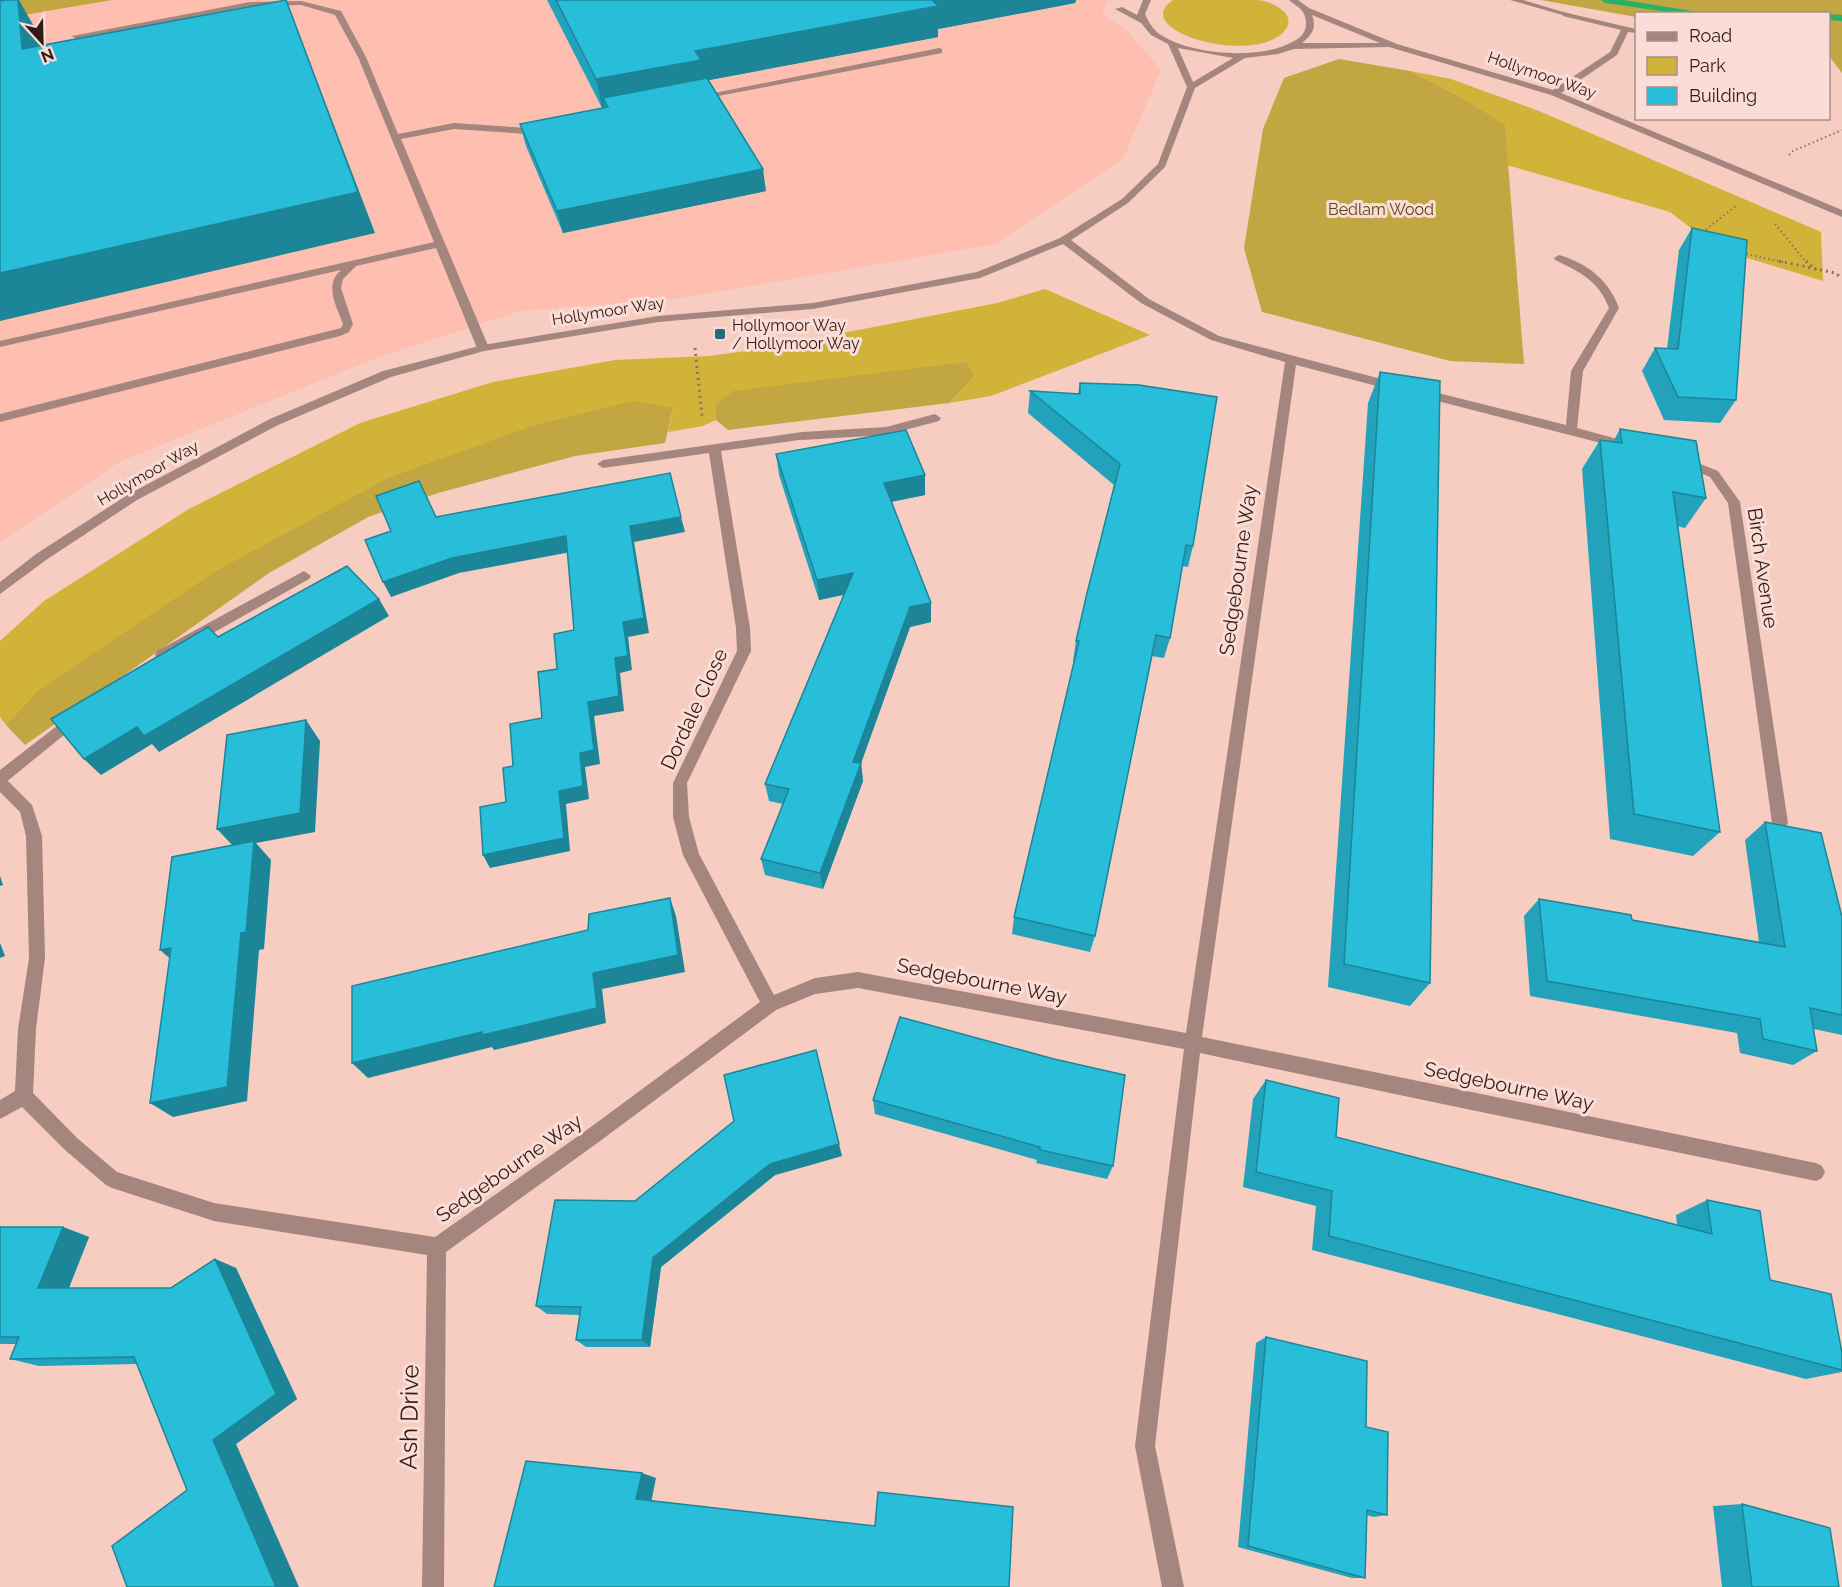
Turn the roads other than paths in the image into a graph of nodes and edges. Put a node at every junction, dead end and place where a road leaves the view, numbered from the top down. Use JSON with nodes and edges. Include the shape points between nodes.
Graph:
{"nodes":[{"id":1,"x":328,"y":0,"type":"edge"},
{"id":2,"x":1147,"y":0,"type":"edge"},
{"id":3,"x":1293,"y":0,"type":"edge"},
{"id":4,"x":1515,"y":0,"type":"edge"},
{"id":5,"x":317,"y":8,"type":"junction"},
{"id":6,"x":1119,"y":9,"type":"dead end"},
{"id":7,"x":1306,"y":10,"type":"junction"},
{"id":8,"x":1144,"y":21,"type":"junction"},
{"id":9,"x":1625,"y":29,"type":"junction"},
{"id":10,"x":1635,"y":31,"type":"edge"},
{"id":11,"x":76,"y":36,"type":"edge"},
{"id":12,"x":1172,"y":43,"type":"junction"},
{"id":13,"x":1292,"y":46,"type":"junction"},
{"id":14,"x":1394,"y":46,"type":"junction"},
{"id":15,"x":939,"y":51,"type":"dead end"},
{"id":16,"x":1242,"y":56,"type":"junction"},
{"id":17,"x":1191,"y":87,"type":"junction"},
{"id":18,"x":1554,"y":93,"type":"junction"},
{"id":19,"x":692,"y":98,"type":"edge"},
{"id":20,"x":548,"y":126,"type":"edge"},
{"id":21,"x":395,"y":137,"type":"junction"},
{"id":22,"x":1842,"y":214,"type":"edge"},
{"id":23,"x":1064,"y":240,"type":"junction"},
{"id":24,"x":440,"y":244,"type":"junction"},
{"id":25,"x":1559,"y":258,"type":"dead end"},
{"id":26,"x":355,"y":263,"type":"junction"},
{"id":27,"x":0,"y":344,"type":"edge"},
{"id":28,"x":483,"y":348,"type":"junction"},
{"id":29,"x":1291,"y":360,"type":"junction"},
{"id":30,"x":0,"y":418,"type":"edge"},
{"id":31,"x":935,"y":418,"type":"dead end"},
{"id":32,"x":1571,"y":430,"type":"junction"},
{"id":33,"x":714,"y":447,"type":"junction"},
{"id":34,"x":1647,"y":451,"type":"edge"},
{"id":35,"x":1669,"y":457,"type":"edge"},
{"id":36,"x":603,"y":464,"type":"dead end"},
{"id":37,"x":304,"y":576,"type":"dead end"},
{"id":38,"x":0,"y":589,"type":"edge"},
{"id":39,"x":147,"y":663,"type":"edge"},
{"id":40,"x":86,"y":708,"type":"edge"},
{"id":41,"x":0,"y":781,"type":"edge"},
{"id":42,"x":1780,"y":823,"type":"edge"},
{"id":43,"x":770,"y":1004,"type":"junction"},
{"id":44,"x":1193,"y":1043,"type":"junction"},
{"id":45,"x":24,"y":1096,"type":"junction"},
{"id":46,"x":0,"y":1110,"type":"edge"},
{"id":47,"x":1816,"y":1172,"type":"dead end"},
{"id":48,"x":437,"y":1247,"type":"junction"},
{"id":49,"x":433,"y":1587,"type":"edge"},
{"id":50,"x":1173,"y":1587,"type":"edge"}],
"edges":[{"from":1,"to":5,"type":"street"},
{"from":2,"to":8,"type":"street","via":[[1141,14]]},
{"from":3,"to":7,"type":"street","name":"Hollymoor Way"},
{"from":4,"to":9,"type":"street"},
{"from":5,"to":11,"type":"street","via":[[301,3],[250,4]]},
{"from":5,"to":21,"type":"street","via":[[338,14],[362,57]]},
{"from":6,"to":8,"type":"street"},
{"from":7,"to":13,"type":"street","via":[[1311,23],[1306,36]]},
{"from":7,"to":14,"type":"street","name":"Hollymoor Way"},
{"from":8,"to":12,"type":"street"},
{"from":9,"to":10,"type":"street"},
{"from":9,"to":18,"type":"street","via":[[1614,53]]},
{"from":12,"to":16,"type":"street","via":[[1212,54]]},
{"from":12,"to":17,"type":"street"},
{"from":13,"to":14,"type":"street","name":"Hollymoor Way"},
{"from":13,"to":16,"type":"street","name":"Hollymoor Way"},
{"from":14,"to":18,"type":"street","name":"Hollymoor Way"},
{"from":15,"to":19,"type":"street"},
{"from":16,"to":17,"type":"street"},
{"from":17,"to":23,"type":"street","name":"Hollymoor Way","via":[[1162,165],[1125,201]]},
{"from":18,"to":22,"type":"street","name":"Hollymoor Way"},
{"from":20,"to":21,"type":"street","via":[[526,131],[454,126]]},
{"from":21,"to":24,"type":"street"},
{"from":23,"to":28,"type":"street","name":"Hollymoor Way","via":[[980,274],[813,306],[658,319]]},
{"from":23,"to":29,"type":"street","via":[[1165,312],[1215,338]]},
{"from":24,"to":26,"type":"street"},
{"from":24,"to":28,"type":"street"},
{"from":25,"to":32,"type":"street","via":[[1600,280],[1614,308],[1577,371]]},
{"from":26,"to":27,"type":"street"},
{"from":26,"to":30,"type":"street","via":[[338,278],[336,288],[348,324],[336,334]]},
{"from":28,"to":38,"type":"street","name":"Hollymoor Way","via":[[387,374],[274,422],[133,497]]},
{"from":29,"to":32,"type":"street"},
{"from":29,"to":44,"type":"street","name":"Sedgebourne Way"},
{"from":31,"to":33,"type":"street","via":[[886,431]]},
{"from":32,"to":34,"type":"street"},
{"from":33,"to":36,"type":"street"},
{"from":33,"to":43,"type":"street","name":"Dordale Close","via":[[744,651],[680,783],[681,817],[691,855]]},
{"from":35,"to":42,"type":"street","name":"Birch Avenue","via":[[1714,474],[1734,502]]},
{"from":37,"to":39,"type":"street"},
{"from":40,"to":41,"type":"street"},
{"from":41,"to":45,"type":"street","via":[[27,809],[34,836],[37,958],[27,1029]]},
{"from":43,"to":44,"type":"street","name":"Sedgebourne Way","via":[[815,986],[858,980]]},
{"from":43,"to":48,"type":"street","name":"Sedgebourne Way"},
{"from":44,"to":47,"type":"street","name":"Sedgebourne Way"},
{"from":44,"to":50,"type":"street","name":"Sedgebourne Way","via":[[1144,1446]]},
{"from":45,"to":46,"type":"street"},
{"from":45,"to":48,"type":"street","name":"Sedgebourne Way","via":[[70,1144],[112,1179],[214,1212]]},
{"from":48,"to":49,"type":"street","name":"Ash Drive"}]}
